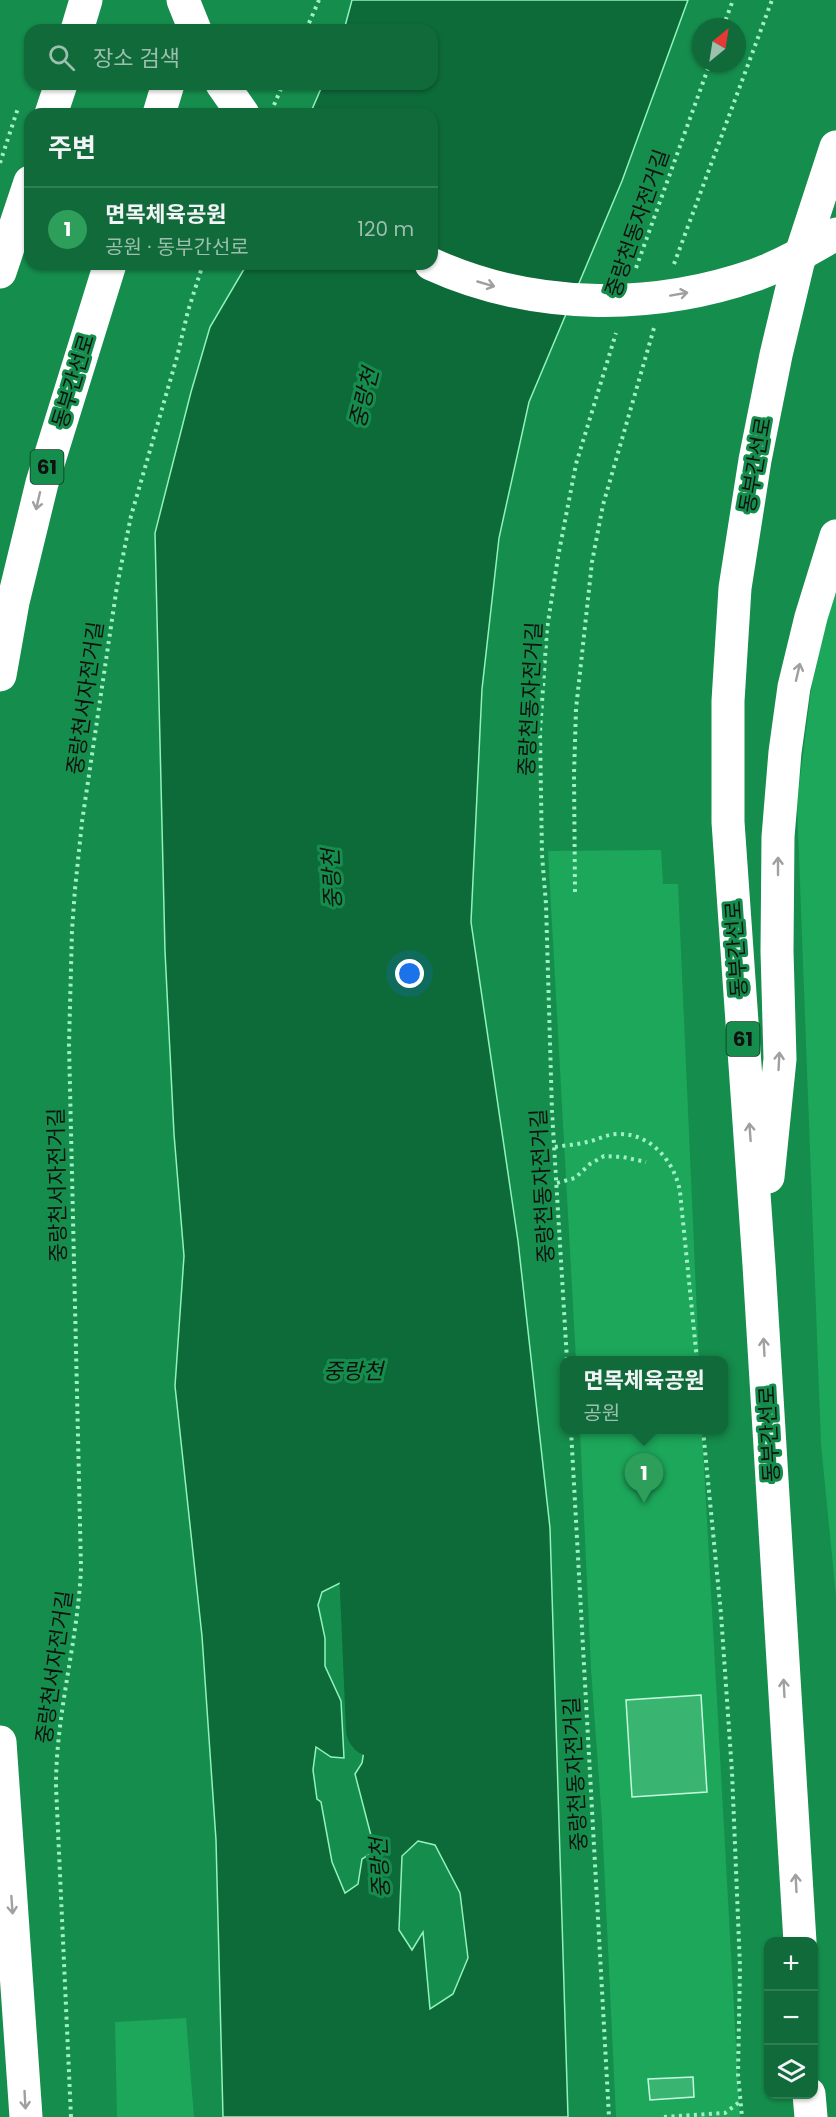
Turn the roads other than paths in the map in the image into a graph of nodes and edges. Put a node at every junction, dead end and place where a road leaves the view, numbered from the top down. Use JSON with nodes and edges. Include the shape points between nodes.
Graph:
{"nodes":[{"id":1,"x":86,"y":0,"type":"edge"},
{"id":2,"x":183,"y":0,"type":"edge"},
{"id":3,"x":195,"y":0,"type":"edge"},
{"id":4,"x":79,"y":24,"type":"edge"},
{"id":5,"x":188,"y":24,"type":"edge"},
{"id":6,"x":193,"y":24,"type":"edge"},
{"id":7,"x":59,"y":90,"type":"edge"},
{"id":8,"x":166,"y":90,"type":"edge"},
{"id":9,"x":226,"y":90,"type":"edge"},
{"id":10,"x":53,"y":108,"type":"edge"},
{"id":11,"x":161,"y":108,"type":"edge"},
{"id":12,"x":239,"y":108,"type":"edge"},
{"id":13,"x":836,"y":147,"type":"edge"},
{"id":14,"x":24,"y":200,"type":"edge"},
{"id":15,"x":836,"y":234,"type":"edge"},
{"id":16,"x":438,"y":267,"type":"edge"},
{"id":17,"x":108,"y":270,"type":"edge"},
{"id":18,"x":0,"y":272,"type":"edge"},
{"id":19,"x":836,"y":536,"type":"edge"},
{"id":20,"x":0,"y":675,"type":"edge"},
{"id":21,"x":759,"y":1265,"type":"junction"},
{"id":22,"x":0,"y":1742,"type":"edge"},
{"id":23,"x":800,"y":1937,"type":"edge"},
{"id":24,"x":809,"y":2099,"type":"edge"},
{"id":25,"x":26,"y":2117,"type":"edge"},
{"id":26,"x":811,"y":2117,"type":"edge"}],
"edges":[{"from":1,"to":4,"type":"highway"},
{"from":2,"to":6,"type":"highway","bridge":true},
{"from":3,"to":5,"type":"highway"},
{"from":7,"to":10,"type":"highway"},
{"from":8,"to":11,"type":"highway"},
{"from":9,"to":12,"type":"highway"},
{"from":21,"to":13,"type":"highway","name":"동부간선로","number":"61","one_way":true,"via":[[728,822],[728,700],[735,588],[776,355],[798,263]]},
{"from":14,"to":18,"type":"highway"},
{"from":16,"to":15,"type":"highway","one_way":true,"bridge":true,"via":[[484,285],[537,296],[621,300],[711,288],[757,274]]},
{"from":17,"to":20,"type":"highway","name":"동부간선로","number":"61","one_way":true,"via":[[42,483]]},
{"from":21,"to":19,"type":"highway","one_way":true,"via":[[780,1059],[778,837],[784,752],[794,687]]},
{"from":23,"to":21,"type":"highway","name":"동부간선로","number":"61","one_way":true},
{"from":22,"to":25,"type":"highway","one_way":true},
{"from":24,"to":26,"type":"highway"}]}
